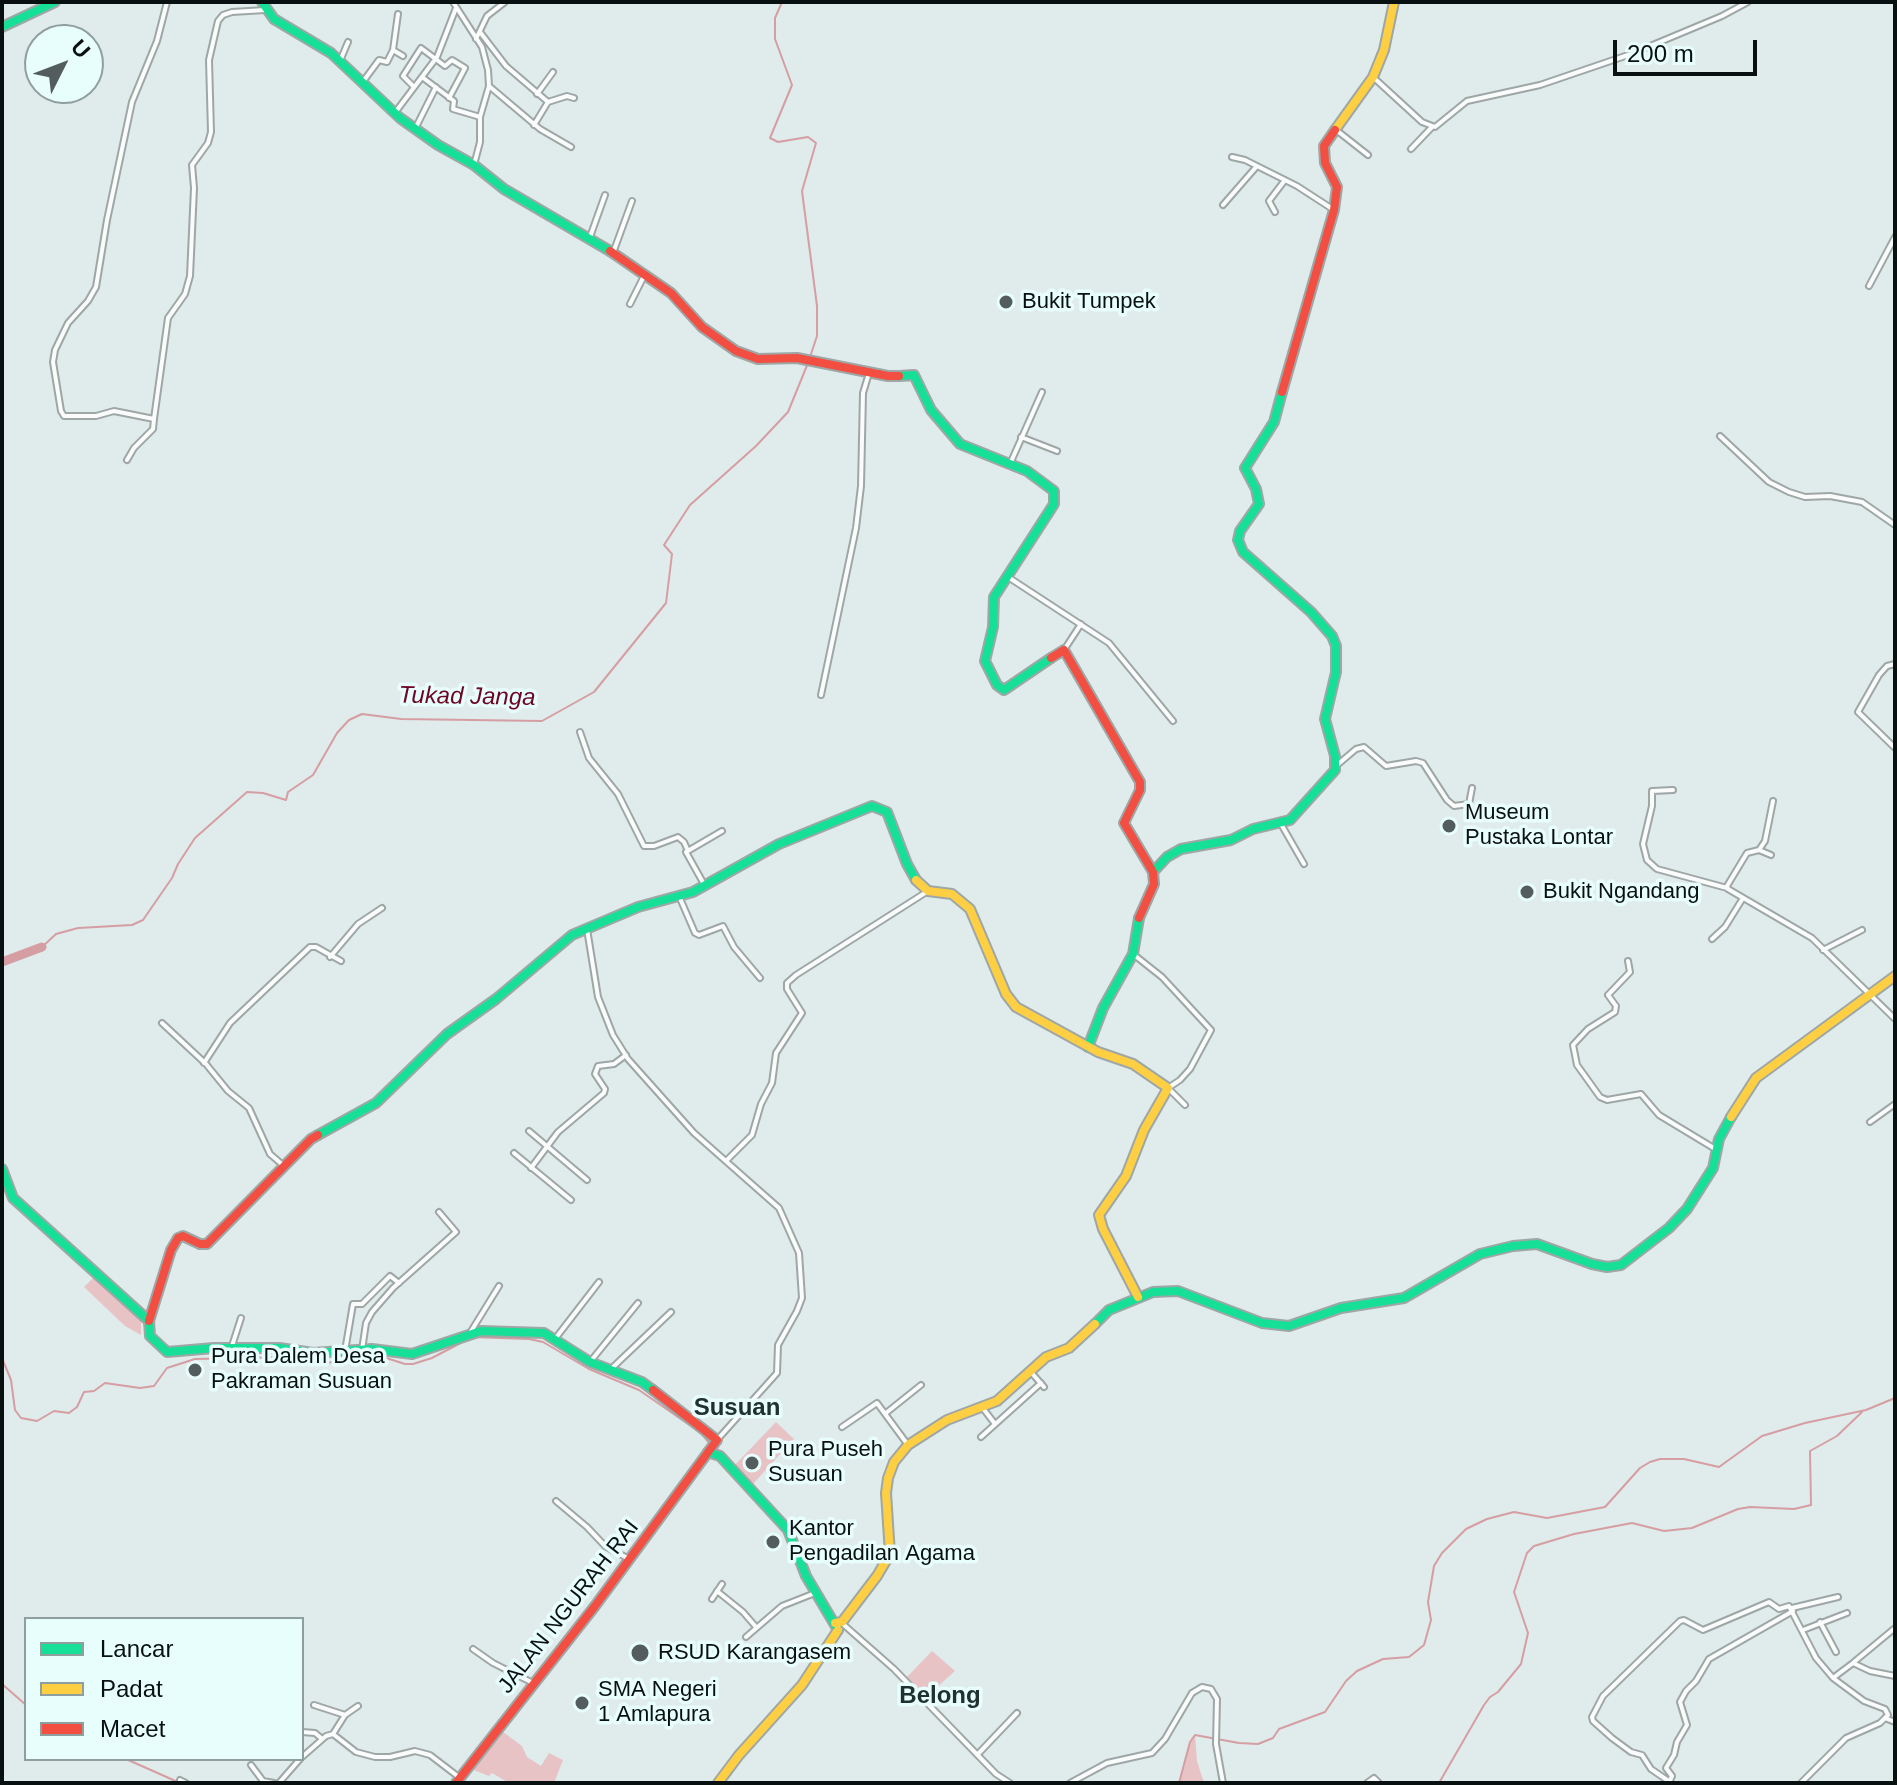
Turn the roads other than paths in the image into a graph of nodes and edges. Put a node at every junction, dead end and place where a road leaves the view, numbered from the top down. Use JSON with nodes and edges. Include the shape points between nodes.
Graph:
{"nodes":[{"id":1,"x":55,"y":2,"type":"edge"},
{"id":2,"x":167,"y":2,"type":"edge"},
{"id":3,"x":494,"y":2,"type":"edge"},
{"id":4,"x":505,"y":2,"type":"edge"},
{"id":5,"x":1394,"y":2,"type":"edge"},
{"id":6,"x":1748,"y":2,"type":"edge"},
{"id":7,"x":454,"y":5,"type":"edge"},
{"id":8,"x":264,"y":6,"type":"edge"},
{"id":9,"x":498,"y":7,"type":"junction"},
{"id":10,"x":398,"y":14,"type":"dead end"},
{"id":11,"x":2,"y":27,"type":"edge"},
{"id":12,"x":480,"y":32,"type":"junction"},
{"id":13,"x":476,"y":39,"type":"junction"},
{"id":14,"x":348,"y":42,"type":"dead end"},
{"id":15,"x":393,"y":50,"type":"junction"},
{"id":16,"x":403,"y":56,"type":"dead end"},
{"id":17,"x":436,"y":59,"type":"junction"},
{"id":18,"x":340,"y":61,"type":"junction"},
{"id":19,"x":553,"y":72,"type":"dead end"},
{"id":20,"x":422,"y":77,"type":"junction"},
{"id":21,"x":1373,"y":77,"type":"junction"},
{"id":22,"x":362,"y":83,"type":"junction"},
{"id":23,"x":489,"y":86,"type":"junction"},
{"id":24,"x":414,"y":87,"type":"junction"},
{"id":25,"x":436,"y":87,"type":"junction"},
{"id":26,"x":537,"y":94,"type":"junction"},
{"id":27,"x":449,"y":98,"type":"junction"},
{"id":28,"x":574,"y":98,"type":"dead end"},
{"id":29,"x":548,"y":102,"type":"junction"},
{"id":30,"x":394,"y":114,"type":"junction"},
{"id":31,"x":480,"y":117,"type":"junction"},
{"id":32,"x":534,"y":125,"type":"junction"},
{"id":33,"x":1432,"y":127,"type":"junction"},
{"id":34,"x":415,"y":129,"type":"junction"},
{"id":35,"x":1335,"y":129,"type":"junction"},
{"id":36,"x":571,"y":147,"type":"dead end"},
{"id":37,"x":1411,"y":149,"type":"dead end"},
{"id":38,"x":1368,"y":155,"type":"dead end"},
{"id":39,"x":1232,"y":157,"type":"dead end"},
{"id":40,"x":474,"y":165,"type":"junction"},
{"id":41,"x":1257,"y":166,"type":"junction"},
{"id":42,"x":1285,"y":180,"type":"junction"},
{"id":43,"x":605,"y":195,"type":"dead end"},
{"id":44,"x":632,"y":201,"type":"dead end"},
{"id":45,"x":1223,"y":205,"type":"dead end"},
{"id":46,"x":1334,"y":210,"type":"junction"},
{"id":47,"x":1275,"y":212,"type":"dead end"},
{"id":48,"x":590,"y":237,"type":"junction"},
{"id":49,"x":1895,"y":237,"type":"edge"},
{"id":50,"x":613,"y":253,"type":"junction"},
{"id":51,"x":644,"y":276,"type":"junction"},
{"id":52,"x":1869,"y":286,"type":"dead end"},
{"id":53,"x":630,"y":304,"type":"dead end"},
{"id":54,"x":869,"y":373,"type":"junction"},
{"id":55,"x":1042,"y":392,"type":"dead end"},
{"id":56,"x":154,"y":419,"type":"junction"},
{"id":57,"x":1720,"y":436,"type":"dead end"},
{"id":58,"x":1021,"y":437,"type":"junction"},
{"id":59,"x":1057,"y":451,"type":"dead end"},
{"id":60,"x":127,"y":460,"type":"dead end"},
{"id":61,"x":1010,"y":464,"type":"junction"},
{"id":62,"x":1895,"y":525,"type":"edge"},
{"id":63,"x":1008,"y":577,"type":"junction"},
{"id":64,"x":1081,"y":624,"type":"junction"},
{"id":65,"x":1064,"y":650,"type":"junction"},
{"id":66,"x":1895,"y":664,"type":"edge"},
{"id":67,"x":821,"y":695,"type":"dead end"},
{"id":68,"x":1173,"y":721,"type":"dead end"},
{"id":69,"x":580,"y":732,"type":"dead end"},
{"id":70,"x":1895,"y":748,"type":"edge"},
{"id":71,"x":1336,"y":766,"type":"junction"},
{"id":72,"x":1472,"y":788,"type":"dead end"},
{"id":73,"x":1673,"y":790,"type":"dead end"},
{"id":74,"x":1773,"y":801,"type":"dead end"},
{"id":75,"x":1281,"y":824,"type":"junction"},
{"id":76,"x":722,"y":831,"type":"dead end"},
{"id":77,"x":1759,"y":850,"type":"junction"},
{"id":78,"x":688,"y":851,"type":"junction"},
{"id":79,"x":1771,"y":855,"type":"dead end"},
{"id":80,"x":1304,"y":864,"type":"dead end"},
{"id":81,"x":1153,"y":872,"type":"junction"},
{"id":82,"x":705,"y":886,"type":"junction"},
{"id":83,"x":1727,"y":888,"type":"junction"},
{"id":84,"x":928,"y":891,"type":"junction"},
{"id":85,"x":679,"y":896,"type":"junction"},
{"id":86,"x":1743,"y":898,"type":"junction"},
{"id":87,"x":382,"y":908,"type":"dead end"},
{"id":88,"x":587,"y":927,"type":"junction"},
{"id":89,"x":1862,"y":930,"type":"dead end"},
{"id":90,"x":1712,"y":939,"type":"dead end"},
{"id":91,"x":1823,"y":950,"type":"junction"},
{"id":92,"x":1133,"y":954,"type":"junction"},
{"id":93,"x":330,"y":957,"type":"junction"},
{"id":94,"x":341,"y":961,"type":"dead end"},
{"id":95,"x":1628,"y":961,"type":"dead end"},
{"id":96,"x":1895,"y":976,"type":"edge"},
{"id":97,"x":760,"y":978,"type":"dead end"},
{"id":98,"x":1870,"y":994,"type":"junction"},
{"id":99,"x":1895,"y":1019,"type":"edge"},
{"id":100,"x":162,"y":1023,"type":"dead end"},
{"id":101,"x":1088,"y":1047,"type":"junction"},
{"id":102,"x":626,"y":1055,"type":"junction"},
{"id":103,"x":204,"y":1063,"type":"junction"},
{"id":104,"x":1168,"y":1088,"type":"junction"},
{"id":105,"x":1895,"y":1104,"type":"edge"},
{"id":106,"x":1185,"y":1105,"type":"dead end"},
{"id":107,"x":1870,"y":1122,"type":"dead end"},
{"id":108,"x":529,"y":1131,"type":"dead end"},
{"id":109,"x":547,"y":1146,"type":"junction"},
{"id":110,"x":1717,"y":1150,"type":"junction"},
{"id":111,"x":514,"y":1153,"type":"dead end"},
{"id":112,"x":726,"y":1162,"type":"junction"},
{"id":113,"x":284,"y":1166,"type":"junction"},
{"id":114,"x":531,"y":1168,"type":"junction"},
{"id":115,"x":2,"y":1169,"type":"edge"},
{"id":116,"x":587,"y":1180,"type":"dead end"},
{"id":117,"x":571,"y":1200,"type":"dead end"},
{"id":118,"x":439,"y":1212,"type":"dead end"},
{"id":119,"x":599,"y":1282,"type":"dead end"},
{"id":120,"x":399,"y":1283,"type":"junction"},
{"id":121,"x":499,"y":1286,"type":"dead end"},
{"id":122,"x":1138,"y":1297,"type":"junction"},
{"id":123,"x":638,"y":1303,"type":"dead end"},
{"id":124,"x":671,"y":1312,"type":"dead end"},
{"id":125,"x":241,"y":1318,"type":"dead end"},
{"id":126,"x":149,"y":1321,"type":"junction"},
{"id":127,"x":470,"y":1333,"type":"junction"},
{"id":128,"x":555,"y":1339,"type":"junction"},
{"id":129,"x":231,"y":1349,"type":"junction"},
{"id":130,"x":362,"y":1350,"type":"junction"},
{"id":131,"x":345,"y":1353,"type":"junction"},
{"id":132,"x":590,"y":1362,"type":"junction"},
{"id":133,"x":610,"y":1370,"type":"junction"},
{"id":134,"x":1030,"y":1371,"type":"junction"},
{"id":135,"x":921,"y":1385,"type":"dead end"},
{"id":136,"x":981,"y":1405,"type":"junction"},
{"id":137,"x":886,"y":1413,"type":"junction"},
{"id":138,"x":995,"y":1424,"type":"junction"},
{"id":139,"x":842,"y":1427,"type":"dead end"},
{"id":140,"x":981,"y":1437,"type":"dead end"},
{"id":141,"x":717,"y":1440,"type":"junction"},
{"id":142,"x":908,"y":1445,"type":"junction"},
{"id":143,"x":708,"y":1452,"type":"junction"},
{"id":144,"x":720,"y":1456,"type":"junction"},
{"id":145,"x":556,"y":1501,"type":"dead end"},
{"id":146,"x":629,"y":1560,"type":"junction"},
{"id":147,"x":722,"y":1584,"type":"dead end"},
{"id":148,"x":717,"y":1591,"type":"junction"},
{"id":149,"x":815,"y":1593,"type":"junction"},
{"id":150,"x":1838,"y":1597,"type":"dead end"},
{"id":151,"x":712,"y":1599,"type":"dead end"},
{"id":152,"x":1792,"y":1610,"type":"junction"},
{"id":153,"x":1847,"y":1613,"type":"dead end"},
{"id":154,"x":1820,"y":1622,"type":"junction"},
{"id":155,"x":840,"y":1626,"type":"junction"},
{"id":156,"x":756,"y":1627,"type":"junction"},
{"id":157,"x":1895,"y":1628,"type":"edge"},
{"id":158,"x":1803,"y":1630,"type":"junction"},
{"id":159,"x":746,"y":1637,"type":"dead end"},
{"id":160,"x":473,"y":1649,"type":"dead end"},
{"id":161,"x":1836,"y":1652,"type":"dead end"},
{"id":162,"x":1853,"y":1663,"type":"junction"},
{"id":163,"x":1895,"y":1676,"type":"edge"},
{"id":164,"x":1833,"y":1678,"type":"junction"},
{"id":165,"x":533,"y":1683,"type":"junction"},
{"id":166,"x":314,"y":1705,"type":"dead end"},
{"id":167,"x":358,"y":1706,"type":"dead end"},
{"id":168,"x":1017,"y":1713,"type":"dead end"},
{"id":169,"x":345,"y":1715,"type":"junction"},
{"id":170,"x":1885,"y":1718,"type":"junction"},
{"id":171,"x":1895,"y":1722,"type":"edge"},
{"id":172,"x":304,"y":1732,"type":"edge"},
{"id":173,"x":333,"y":1734,"type":"junction"},
{"id":174,"x":322,"y":1739,"type":"junction"},
{"id":175,"x":978,"y":1754,"type":"junction"},
{"id":176,"x":304,"y":1755,"type":"edge"},
{"id":177,"x":298,"y":1761,"type":"edge"},
{"id":178,"x":251,"y":1765,"type":"dead end"},
{"id":179,"x":180,"y":1780,"type":"dead end"},
{"id":180,"x":458,"y":1781,"type":"edge"},
{"id":181,"x":186,"y":1783,"type":"edge"},
{"id":182,"x":277,"y":1783,"type":"edge"},
{"id":183,"x":718,"y":1783,"type":"edge"},
{"id":184,"x":1010,"y":1783,"type":"edge"},
{"id":185,"x":1070,"y":1783,"type":"edge"},
{"id":186,"x":1223,"y":1783,"type":"edge"},
{"id":187,"x":1367,"y":1783,"type":"edge"},
{"id":188,"x":1379,"y":1783,"type":"edge"},
{"id":189,"x":1669,"y":1783,"type":"edge"},
{"id":190,"x":1801,"y":1783,"type":"edge"}],
"edges":[{"from":1,"to":11,"type":"main road"},
{"from":2,"to":56,"type":"street","via":[[132,102],[96,287],[68,323],[53,362],[64,416],[114,411]]},
{"from":3,"to":9,"type":"street"},
{"from":4,"to":9,"type":"street"},
{"from":5,"to":21,"type":"main road"},
{"from":6,"to":33,"type":"street","via":[[1631,54],[1540,85],[1479,96]]},
{"from":7,"to":13,"type":"street"},
{"from":7,"to":17,"type":"street"},
{"from":8,"to":18,"type":"main road","via":[[280,23]]},
{"from":8,"to":56,"type":"street","via":[[232,12],[218,21],[209,60],[211,132],[192,165],[190,276],[168,318]]},
{"from":9,"to":12,"type":"street"},
{"from":10,"to":15,"type":"street"},
{"from":12,"to":13,"type":"street"},
{"from":12,"to":26,"type":"street"},
{"from":13,"to":23,"type":"street"},
{"from":14,"to":18,"type":"street"},
{"from":15,"to":16,"type":"street"},
{"from":15,"to":22,"type":"street"},
{"from":17,"to":20,"type":"street"},
{"from":17,"to":24,"type":"street","via":[[419,49],[403,77]]},
{"from":17,"to":27,"type":"street","via":[[446,67],[452,60],[465,68]]},
{"from":18,"to":22,"type":"main road"},
{"from":19,"to":26,"type":"street"},
{"from":20,"to":24,"type":"street"},
{"from":20,"to":25,"type":"street"},
{"from":21,"to":33,"type":"street"},
{"from":21,"to":35,"type":"main road"},
{"from":22,"to":30,"type":"main road"},
{"from":23,"to":31,"type":"street"},
{"from":23,"to":32,"type":"street"},
{"from":24,"to":30,"type":"street"},
{"from":25,"to":27,"type":"street"},
{"from":25,"to":34,"type":"street"},
{"from":26,"to":29,"type":"street"},
{"from":27,"to":31,"type":"street","via":[[455,102],[453,109]]},
{"from":28,"to":29,"type":"street"},
{"from":29,"to":32,"type":"street"},
{"from":30,"to":34,"type":"main road"},
{"from":31,"to":40,"type":"street"},
{"from":32,"to":36,"type":"street"},
{"from":33,"to":37,"type":"street"},
{"from":34,"to":40,"type":"main road"},
{"from":35,"to":38,"type":"street"},
{"from":35,"to":46,"type":"main road","via":[[1323,152],[1337,187]]},
{"from":39,"to":41,"type":"street"},
{"from":40,"to":48,"type":"main road","via":[[504,189]]},
{"from":41,"to":42,"type":"street"},
{"from":41,"to":45,"type":"street"},
{"from":42,"to":46,"type":"street"},
{"from":42,"to":47,"type":"street","via":[[1269,201]]},
{"from":43,"to":48,"type":"street"},
{"from":44,"to":50,"type":"street"},
{"from":46,"to":71,"type":"main road","via":[[1272,428],[1247,463],[1259,504],[1238,540],[1243,552],[1332,636],[1337,664],[1325,719]]},
{"from":48,"to":50,"type":"main road"},
{"from":49,"to":52,"type":"street"},
{"from":50,"to":51,"type":"main road"},
{"from":51,"to":53,"type":"street"},
{"from":51,"to":54,"type":"main road","via":[[736,351]]},
{"from":54,"to":61,"type":"main road","via":[[917,378],[931,410],[960,444]]},
{"from":54,"to":67,"type":"street","via":[[863,393],[856,528]]},
{"from":55,"to":58,"type":"street"},
{"from":56,"to":60,"type":"street","via":[[151,433]]},
{"from":57,"to":62,"type":"street","via":[[1769,482],[1805,497],[1857,500]]},
{"from":58,"to":59,"type":"street"},
{"from":58,"to":61,"type":"street"},
{"from":61,"to":63,"type":"main road","via":[[1045,483],[1056,497]]},
{"from":63,"to":64,"type":"street"},
{"from":63,"to":65,"type":"main road","via":[[994,597],[986,656],[997,685],[1010,688]]},
{"from":64,"to":65,"type":"street"},
{"from":64,"to":68,"type":"street","via":[[1118,653]]},
{"from":65,"to":81,"type":"main road","via":[[1138,775],[1140,790],[1124,823]]},
{"from":66,"to":70,"type":"street","via":[[1879,675],[1858,712]]},
{"from":69,"to":78,"type":"street","via":[[589,758],[618,794],[644,846],[678,837]]},
{"from":71,"to":72,"type":"street","via":[[1364,747],[1386,766],[1423,763],[1454,806],[1469,804]]},
{"from":71,"to":75,"type":"main road","via":[[1307,804]]},
{"from":73,"to":83,"type":"street","via":[[1652,791],[1643,844],[1647,860],[1657,869]]},
{"from":74,"to":77,"type":"street"},
{"from":75,"to":80,"type":"street"},
{"from":75,"to":81,"type":"main road","via":[[1181,849]]},
{"from":76,"to":78,"type":"street"},
{"from":77,"to":79,"type":"street"},
{"from":77,"to":83,"type":"street","via":[[1747,853]]},
{"from":78,"to":82,"type":"street"},
{"from":81,"to":92,"type":"main road"},
{"from":82,"to":84,"type":"main road","via":[[779,844],[872,806],[887,812],[912,874]]},
{"from":82,"to":85,"type":"main road"},
{"from":83,"to":86,"type":"street"},
{"from":84,"to":101,"type":"main road","via":[[952,894],[970,909],[1016,1007]]},
{"from":84,"to":112,"type":"street","via":[[787,983],[802,1013],[776,1053],[772,1083],[752,1135]]},
{"from":85,"to":88,"type":"main road"},
{"from":85,"to":97,"type":"street","via":[[695,933],[723,926]]},
{"from":86,"to":90,"type":"street"},
{"from":86,"to":91,"type":"street","via":[[1812,938]]},
{"from":87,"to":93,"type":"street","via":[[358,924]]},
{"from":88,"to":102,"type":"street","via":[[598,997]]},
{"from":88,"to":113,"type":"main road","via":[[447,1034],[376,1103],[311,1139]]},
{"from":89,"to":91,"type":"street"},
{"from":91,"to":98,"type":"street"},
{"from":92,"to":101,"type":"main road"},
{"from":92,"to":104,"type":"street","via":[[1211,1030],[1187,1073]]},
{"from":93,"to":94,"type":"street"},
{"from":93,"to":103,"type":"street","via":[[310,947],[230,1023]]},
{"from":95,"to":110,"type":"street","via":[[1630,972],[1608,995],[1615,1012],[1573,1045],[1577,1065],[1600,1097],[1641,1094],[1659,1115]]},
{"from":96,"to":98,"type":"main road"},
{"from":98,"to":99,"type":"street"},
{"from":98,"to":110,"type":"main road","via":[[1756,1078]]},
{"from":100,"to":103,"type":"street"},
{"from":101,"to":104,"type":"main road","via":[[1133,1064]]},
{"from":102,"to":109,"type":"street","via":[[598,1066],[595,1074],[604,1093]]},
{"from":102,"to":112,"type":"street"},
{"from":103,"to":113,"type":"street","via":[[249,1108],[270,1154]]},
{"from":104,"to":106,"type":"street"},
{"from":104,"to":122,"type":"main road","via":[[1124,1181],[1099,1215]]},
{"from":105,"to":107,"type":"street"},
{"from":108,"to":109,"type":"street"},
{"from":109,"to":114,"type":"street"},
{"from":109,"to":116,"type":"street"},
{"from":110,"to":122,"type":"main road","via":[[1713,1168],[1682,1216],[1613,1267],[1537,1244],[1513,1246],[1480,1254],[1404,1298],[1341,1308],[1289,1326],[1262,1323],[1178,1291]]},
{"from":111,"to":114,"type":"street"},
{"from":112,"to":141,"type":"street","via":[[783,1214],[799,1253],[803,1288],[776,1350],[777,1373]]},
{"from":113,"to":126,"type":"main road","via":[[207,1244],[183,1236],[176,1239]]},
{"from":114,"to":117,"type":"street"},
{"from":115,"to":126,"type":"main road","via":[[13,1198]]},
{"from":118,"to":120,"type":"street","via":[[456,1232]]},
{"from":119,"to":128,"type":"street"},
{"from":120,"to":130,"type":"street","via":[[368,1318]]},
{"from":120,"to":131,"type":"street","via":[[390,1276],[362,1304],[352,1305]]},
{"from":121,"to":127,"type":"street"},
{"from":122,"to":134,"type":"main road","via":[[1100,1316],[1069,1348]]},
{"from":123,"to":132,"type":"street"},
{"from":124,"to":133,"type":"street"},
{"from":125,"to":129,"type":"street"},
{"from":126,"to":129,"type":"main road","via":[[152,1339],[167,1352]]},
{"from":127,"to":128,"type":"main road","via":[[526,1331]]},
{"from":127,"to":130,"type":"main road","via":[[420,1353]]},
{"from":128,"to":132,"type":"main road"},
{"from":129,"to":131,"type":"main road"},
{"from":130,"to":131,"type":"main road"},
{"from":132,"to":133,"type":"main road"},
{"from":133,"to":141,"type":"main road","via":[[651,1388]]},
{"from":134,"to":136,"type":"main road","via":[[997,1401]]},
{"from":134,"to":138,"type":"street","via":[[1042,1385]]},
{"from":135,"to":137,"type":"street"},
{"from":136,"to":138,"type":"street"},
{"from":136,"to":142,"type":"main road"},
{"from":137,"to":139,"type":"street","via":[[875,1403]]},
{"from":137,"to":142,"type":"street"},
{"from":138,"to":140,"type":"street"},
{"from":141,"to":143,"type":"main road","name":"JALAN NGURAH RAI"},
{"from":141,"to":144,"type":"main road"},
{"from":142,"to":155,"type":"main road","via":[[888,1478],[890,1554]]},
{"from":143,"to":144,"type":"main road"},
{"from":143,"to":146,"type":"main road","name":"JALAN NGURAH RAI"},
{"from":144,"to":149,"type":"main road","via":[[788,1530]]},
{"from":145,"to":146,"type":"street","via":[[605,1546]]},
{"from":146,"to":165,"type":"main road","name":"JALAN NGURAH RAI"},
{"from":147,"to":148,"type":"street"},
{"from":148,"to":151,"type":"street"},
{"from":148,"to":156,"type":"street"},
{"from":149,"to":155,"type":"main road"},
{"from":149,"to":156,"type":"street","via":[[782,1606]]},
{"from":150,"to":152,"type":"street"},
{"from":152,"to":158,"type":"street"},
{"from":152,"to":189,"type":"street","via":[[1709,1659],[1686,1691],[1680,1702],[1687,1725],[1666,1768],[1672,1777]]},
{"from":152,"to":189,"type":"street","via":[[1769,1602],[1703,1630],[1680,1621],[1603,1696],[1593,1721],[1642,1755]]},
{"from":153,"to":154,"type":"street"},
{"from":154,"to":158,"type":"street"},
{"from":154,"to":161,"type":"street"},
{"from":155,"to":175,"type":"street","via":[[894,1669]]},
{"from":155,"to":183,"type":"main road","via":[[802,1685]]},
{"from":156,"to":159,"type":"street"},
{"from":157,"to":162,"type":"street"},
{"from":158,"to":164,"type":"street"},
{"from":160,"to":165,"type":"street"},
{"from":162,"to":163,"type":"street"},
{"from":162,"to":164,"type":"street"},
{"from":164,"to":170,"type":"street","via":[[1885,1709]]},
{"from":165,"to":180,"type":"main road","name":"JALAN NGURAH RAI"},
{"from":166,"to":169,"type":"street"},
{"from":167,"to":169,"type":"street"},
{"from":168,"to":175,"type":"street"},
{"from":169,"to":173,"type":"street"},
{"from":170,"to":171,"type":"street"},
{"from":170,"to":190,"type":"street","via":[[1846,1738]]},
{"from":172,"to":174,"type":"street"},
{"from":173,"to":174,"type":"street"},
{"from":173,"to":180,"type":"street","via":[[356,1752],[375,1757],[415,1751],[430,1755]]},
{"from":174,"to":176,"type":"street"},
{"from":175,"to":184,"type":"street"},
{"from":177,"to":182,"type":"street"},
{"from":178,"to":182,"type":"street","via":[[263,1781]]},
{"from":179,"to":181,"type":"street"},
{"from":185,"to":186,"type":"street","via":[[1107,1763],[1152,1753],[1200,1687],[1216,1694]]},
{"from":187,"to":188,"type":"street","via":[[1374,1778]]}]}
